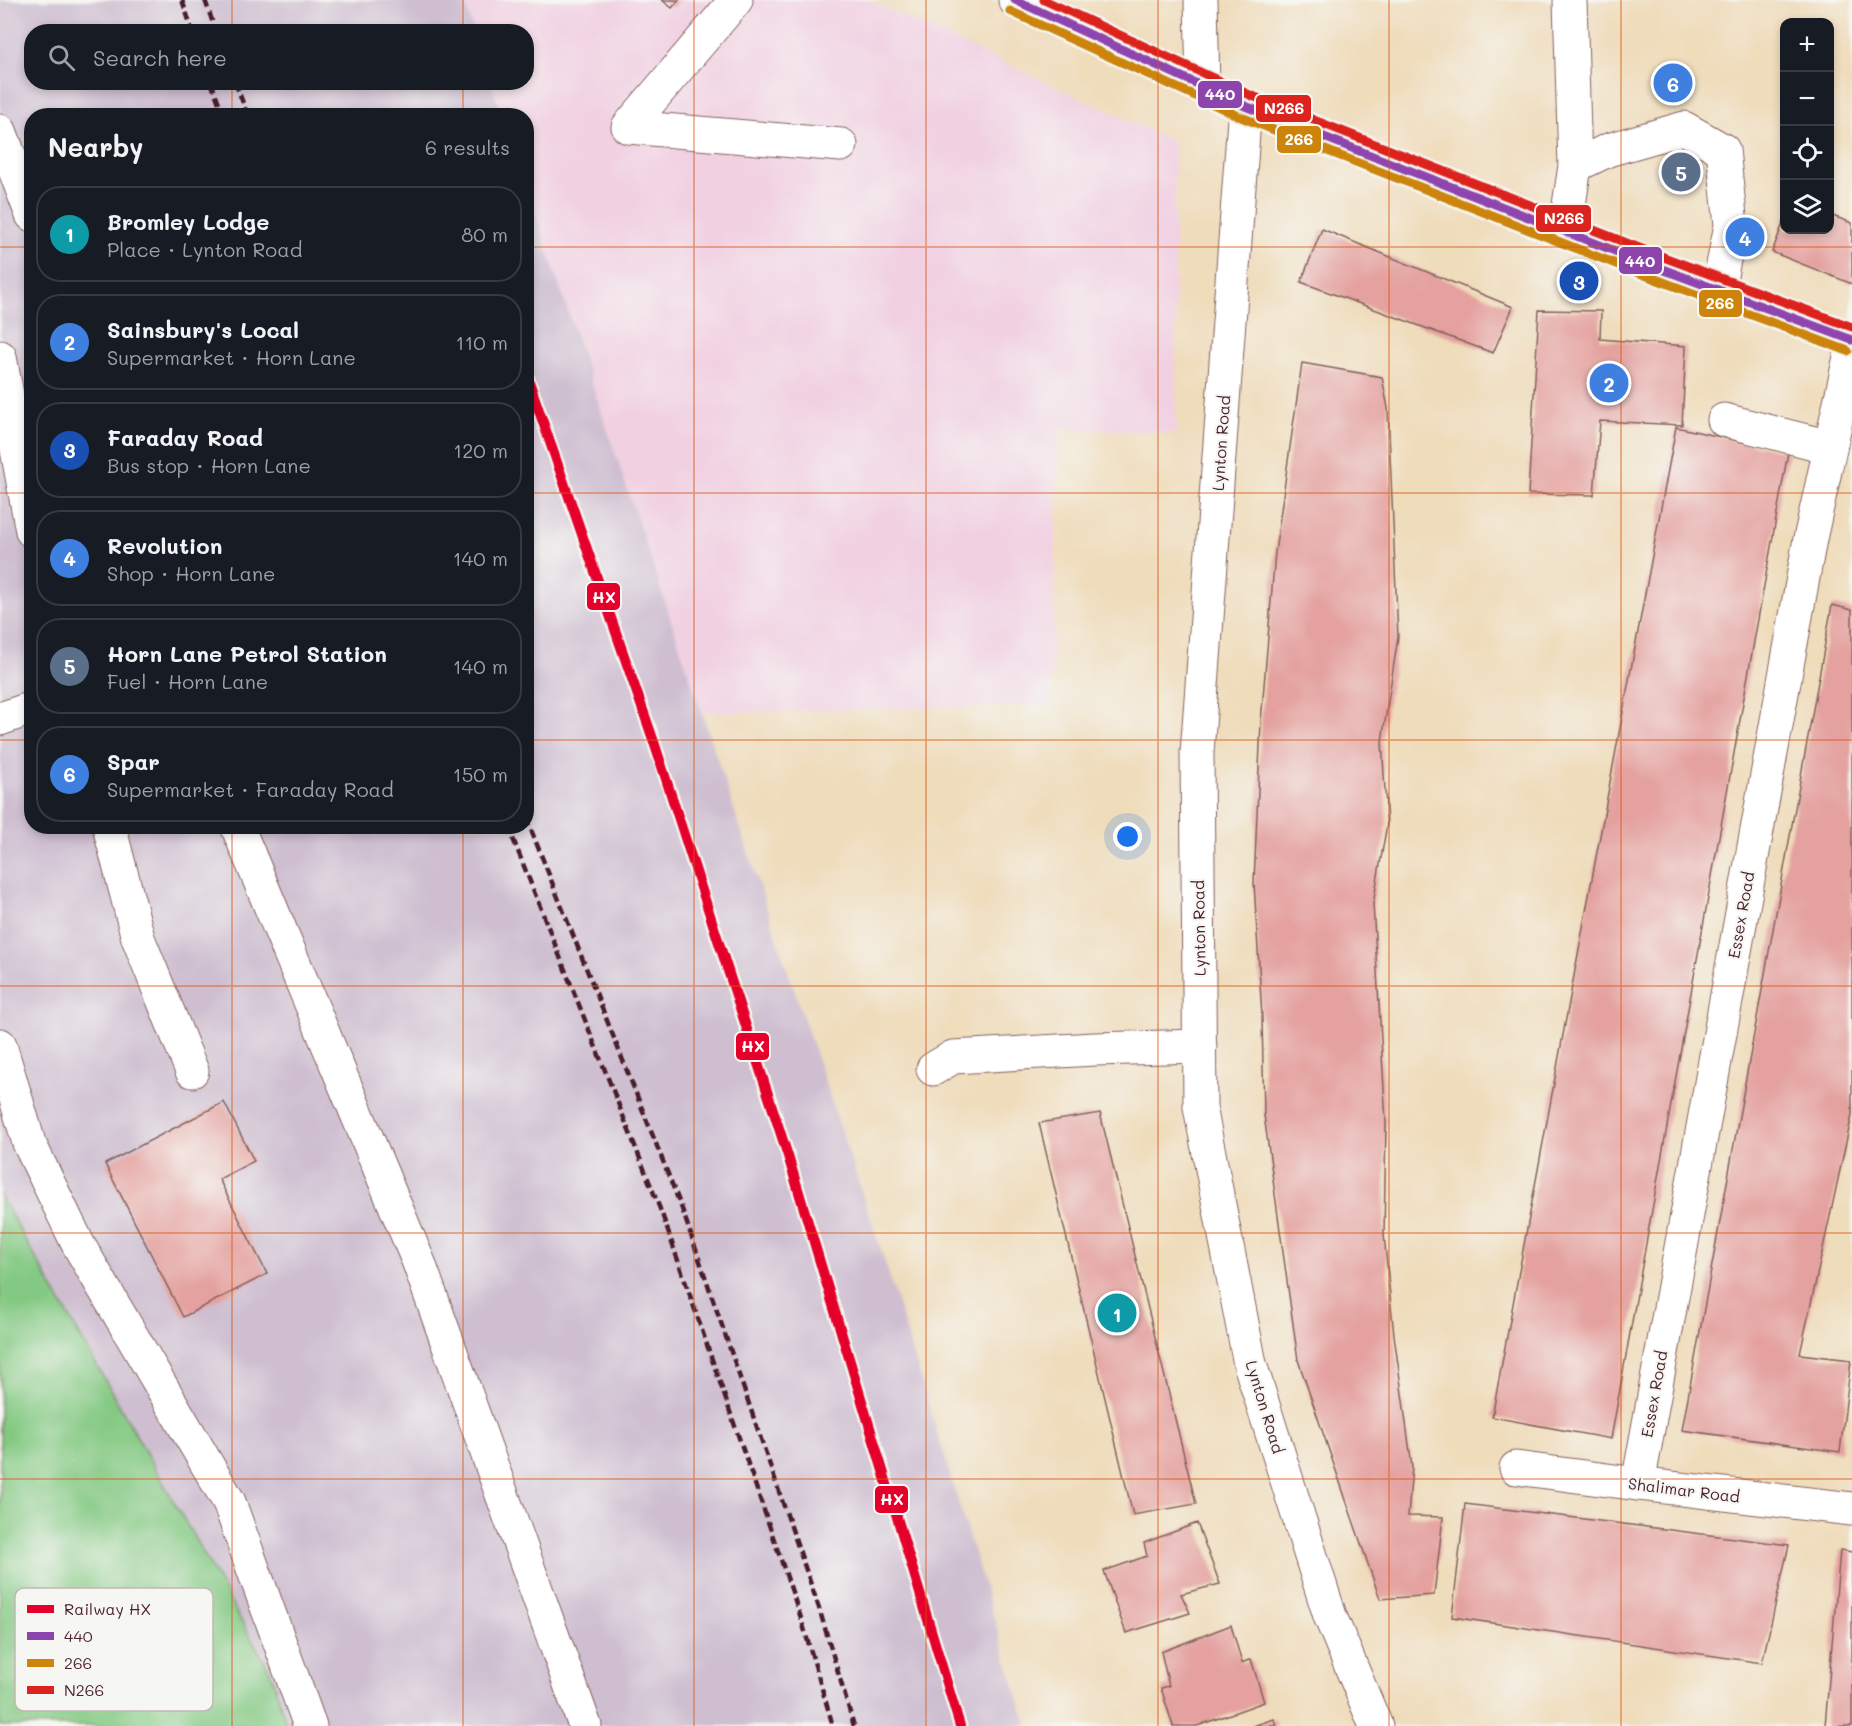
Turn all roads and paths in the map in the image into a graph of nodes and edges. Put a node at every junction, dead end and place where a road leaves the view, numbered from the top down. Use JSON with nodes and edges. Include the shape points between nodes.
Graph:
{"nodes":[{"id":1,"x":736,"y":0,"type":"edge"},
{"id":2,"x":1015,"y":0,"type":"edge"},
{"id":3,"x":1201,"y":0,"type":"edge"},
{"id":4,"x":1570,"y":0,"type":"edge"},
{"id":5,"x":1203,"y":87,"type":"junction"},
{"id":6,"x":1245,"y":106,"type":"junction"},
{"id":7,"x":0,"y":131,"type":"edge"},
{"id":8,"x":841,"y":145,"type":"dead end"},
{"id":9,"x":1575,"y":166,"type":"junction"},
{"id":10,"x":24,"y":194,"type":"edge"},
{"id":11,"x":1565,"y":231,"type":"junction"},
{"id":12,"x":1718,"y":290,"type":"junction"},
{"id":13,"x":1852,"y":340,"type":"edge"},
{"id":14,"x":1852,"y":348,"type":"edge"},
{"id":15,"x":0,"y":357,"type":"edge"},
{"id":16,"x":1724,"y":420,"type":"dead end"},
{"id":17,"x":1830,"y":447,"type":"junction"},
{"id":18,"x":24,"y":488,"type":"edge"},
{"id":19,"x":24,"y":711,"type":"edge"},
{"id":20,"x":0,"y":719,"type":"edge"},
{"id":21,"x":111,"y":834,"type":"edge"},
{"id":22,"x":240,"y":834,"type":"edge"},
{"id":23,"x":0,"y":1045,"type":"edge"},
{"id":24,"x":1200,"y":1046,"type":"junction"},
{"id":25,"x":933,"y":1069,"type":"dead end"},
{"id":26,"x":192,"y":1071,"type":"dead end"},
{"id":27,"x":1516,"y":1468,"type":"dead end"},
{"id":28,"x":1638,"y":1484,"type":"junction"},
{"id":29,"x":1852,"y":1509,"type":"edge"},
{"id":30,"x":310,"y":1726,"type":"edge"},
{"id":31,"x":585,"y":1726,"type":"edge"},
{"id":32,"x":1376,"y":1726,"type":"edge"}],
"edges":[{"from":1,"to":8,"type":"street","via":[[628,127]]},
{"from":2,"to":5,"type":"street"},
{"from":3,"to":5,"type":"street"},
{"from":4,"to":9,"type":"street"},
{"from":5,"to":6,"type":"street"},
{"from":6,"to":11,"type":"street"},
{"from":6,"to":24,"type":"street","name":"Lynton Road","via":[[1197,753]]},
{"from":7,"to":10,"type":"street"},
{"from":9,"to":11,"type":"street"},
{"from":9,"to":12,"type":"street","via":[[1608,150],[1684,128],[1724,150],[1731,225]]},
{"from":11,"to":12,"type":"street"},
{"from":12,"to":13,"type":"street"},
{"from":14,"to":17,"type":"street","name":"Essex Road"},
{"from":15,"to":18,"type":"street"},
{"from":16,"to":17,"type":"street"},
{"from":17,"to":28,"type":"street","name":"Essex Road"},
{"from":19,"to":20,"type":"street"},
{"from":21,"to":26,"type":"street","via":[[138,938]]},
{"from":22,"to":31,"type":"street","via":[[419,1263]]},
{"from":23,"to":30,"type":"street","via":[[29,1143],[78,1244],[229,1502]]},
{"from":24,"to":25,"type":"street","via":[[953,1058]]},
{"from":24,"to":32,"type":"street","name":"Lynton Road","via":[[1200,1107],[1251,1364],[1330,1616]]},
{"from":27,"to":28,"type":"street","name":"Shalimar Road"},
{"from":28,"to":29,"type":"street","name":"Shalimar Road"}]}
